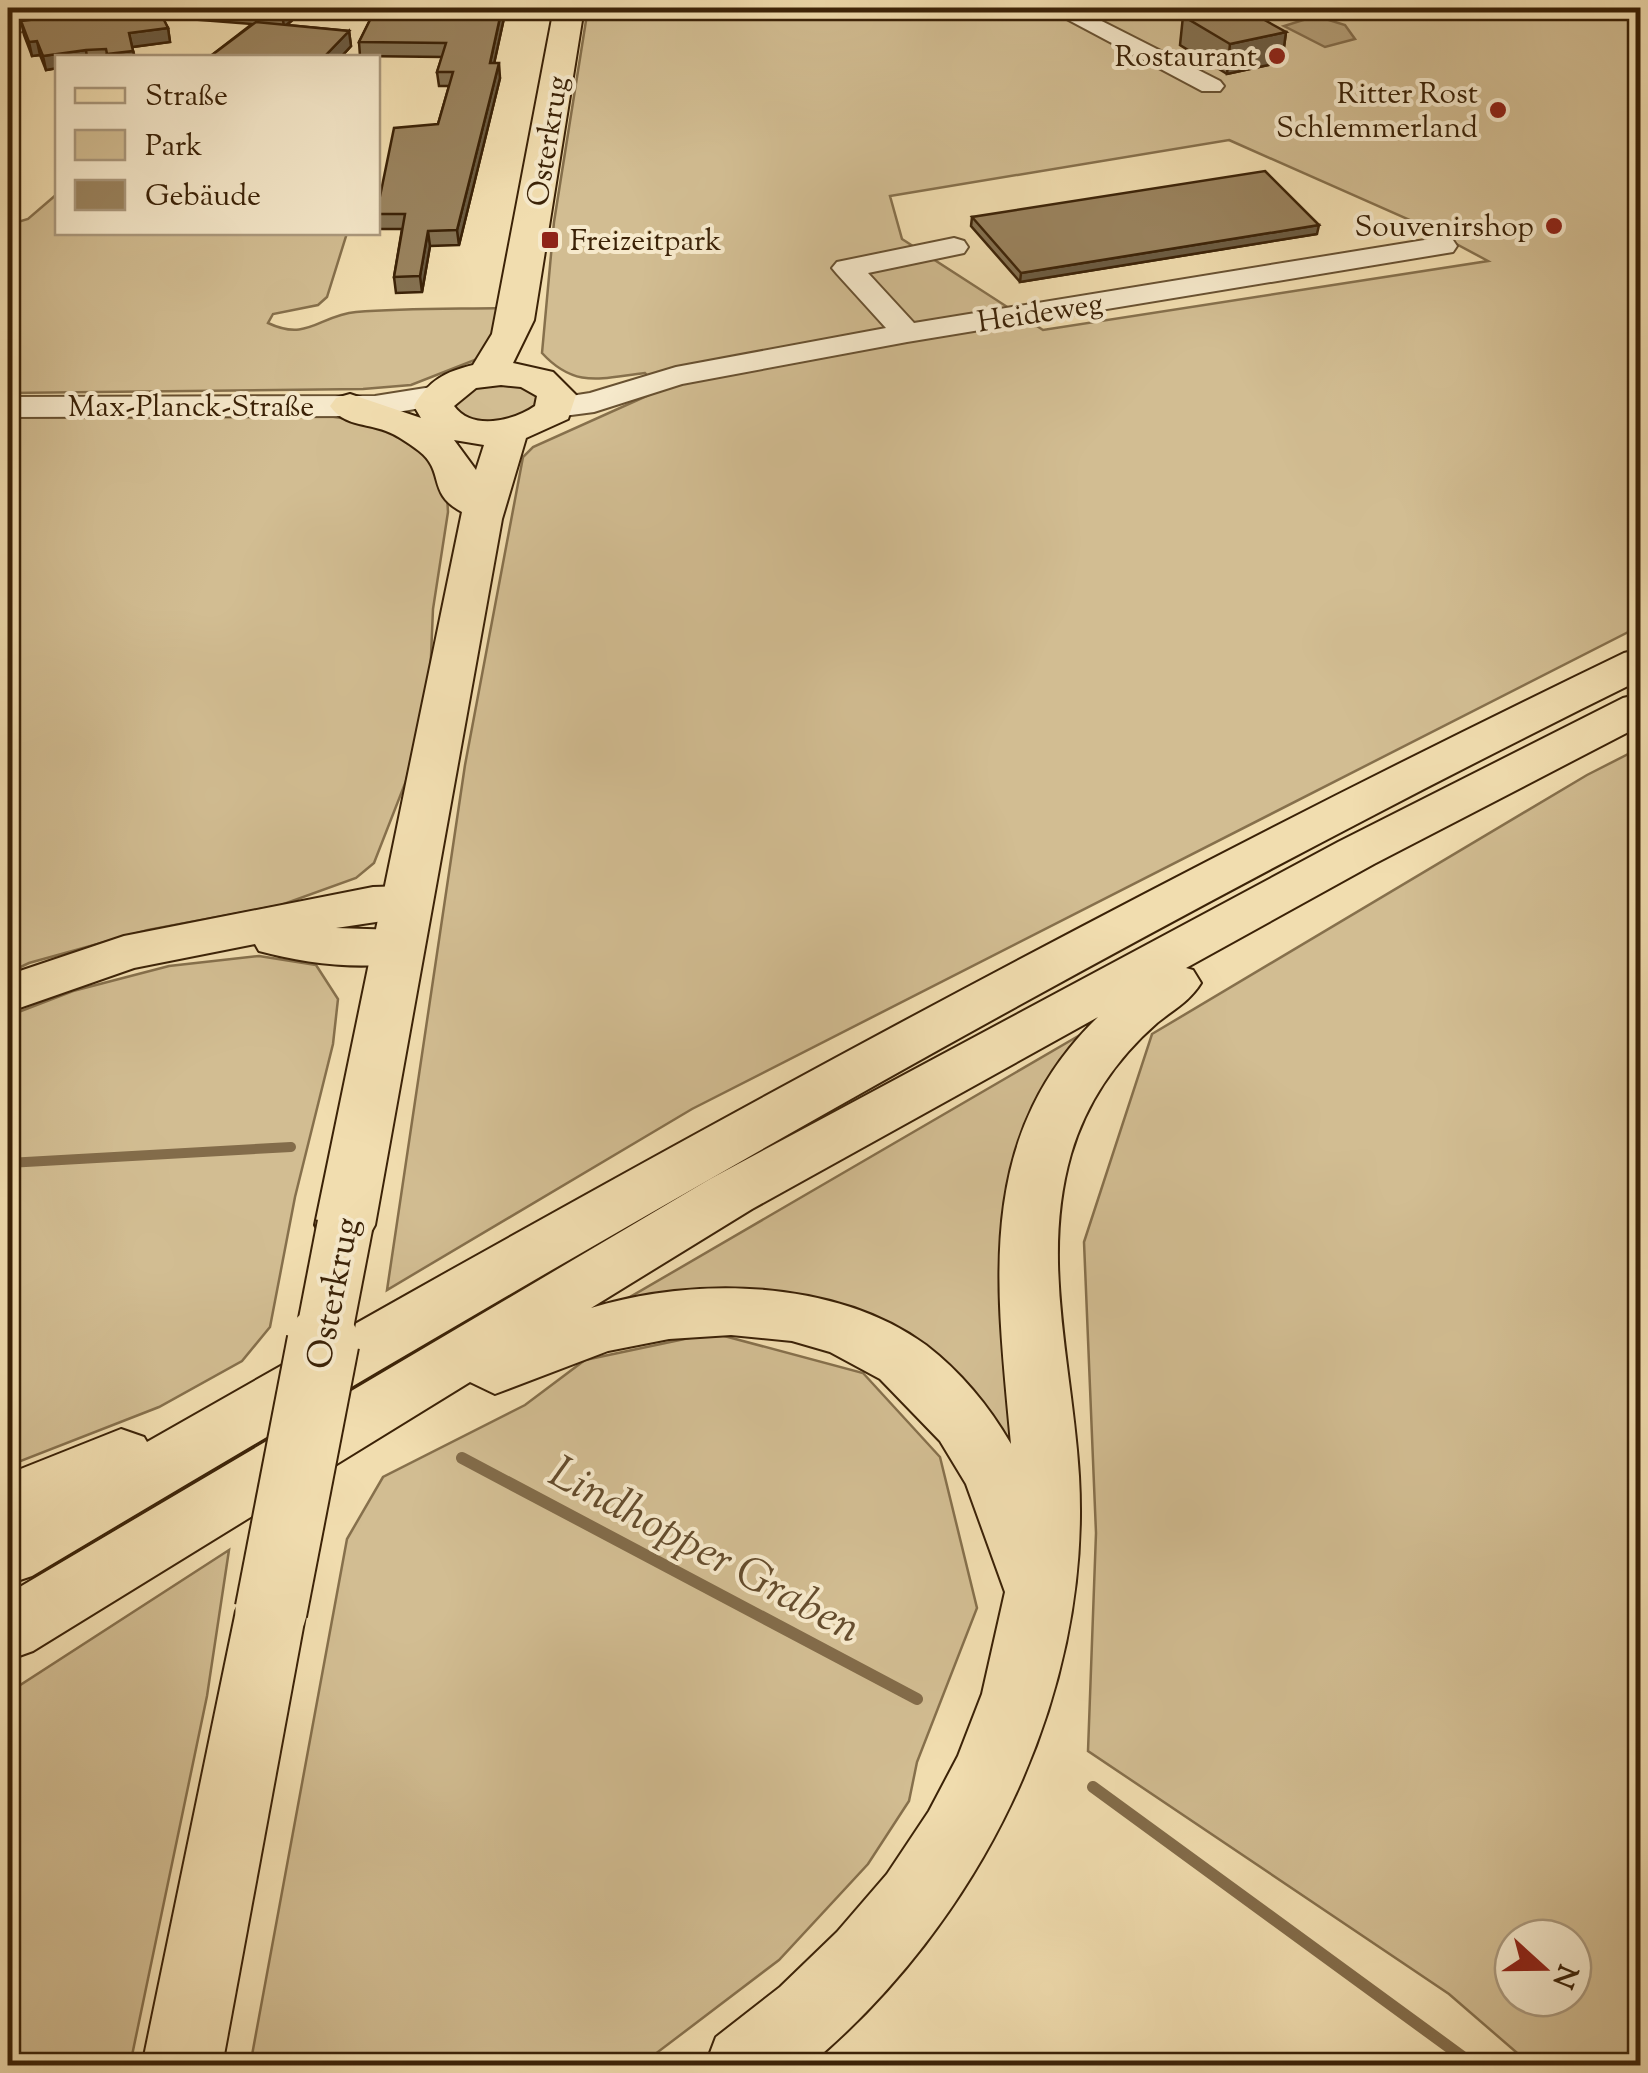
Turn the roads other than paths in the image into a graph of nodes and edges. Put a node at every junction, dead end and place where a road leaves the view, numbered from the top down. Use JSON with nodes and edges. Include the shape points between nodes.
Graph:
{"nodes":[{"id":1,"x":147,"y":8,"type":"edge"},
{"id":2,"x":569,"y":8,"type":"edge"},
{"id":3,"x":1058,"y":8,"type":"edge"},
{"id":4,"x":76,"y":12,"type":"edge"},
{"id":5,"x":8,"y":26,"type":"edge"},
{"id":6,"x":94,"y":48,"type":"edge"},
{"id":7,"x":1211,"y":86,"type":"dead end"},
{"id":8,"x":1391,"y":226,"type":"dead end"},
{"id":9,"x":954,"y":247,"type":"dead end"},
{"id":10,"x":907,"y":333,"type":"junction"},
{"id":11,"x":529,"y":386,"type":"junction"},
{"id":12,"x":363,"y":406,"type":"junction"},
{"id":13,"x":8,"y":407,"type":"edge"},
{"id":14,"x":464,"y":418,"type":"junction"},
{"id":15,"x":480,"y":512,"type":"junction"},
{"id":16,"x":1640,"y":663,"type":"edge"},
{"id":17,"x":1640,"y":708,"type":"edge"},
{"id":18,"x":1334,"y":866,"type":"junction"},
{"id":19,"x":401,"y":925,"type":"junction"},
{"id":20,"x":8,"y":994,"type":"edge"},
{"id":21,"x":332,"y":1366,"type":"junction"},
{"id":22,"x":270,"y":1472,"type":"junction"},
{"id":23,"x":8,"y":1501,"type":"edge"},
{"id":24,"x":8,"y":1556,"type":"edge"},
{"id":25,"x":1038,"y":1601,"type":"junction"},
{"id":26,"x":8,"y":1630,"type":"edge"},
{"id":27,"x":182,"y":2066,"type":"edge"},
{"id":28,"x":745,"y":2066,"type":"edge"}],
"edges":[{"from":1,"to":4,"type":"street"},
{"from":2,"to":11,"type":"main road","name":"Osterkrug","via":[[511,334]]},
{"from":3,"to":7,"type":"street"},
{"from":4,"to":5,"type":"street"},
{"from":4,"to":6,"type":"street"},
{"from":8,"to":10,"type":"street","name":"Heideweg","via":[[1443,246]]},
{"from":9,"to":10,"type":"street","via":[[848,268]]},
{"from":10,"to":11,"type":"street","name":"Heideweg","via":[[639,386],[594,402]]},
{"from":11,"to":14,"type":"main road","via":[[456,383]]},
{"from":11,"to":14,"type":"main road","via":[[536,424]]},
{"from":12,"to":13,"type":"street","name":"Max-Planck-Straße"},
{"from":12,"to":14,"type":"street","name":"Max-Planck-Straße"},
{"from":12,"to":15,"type":"main road","via":[[421,433],[450,460],[460,494]]},
{"from":14,"to":15,"type":"main road","name":"Osterkrug"},
{"from":15,"to":19,"type":"main road","name":"Osterkrug"},
{"from":16,"to":21,"type":"main road","via":[[1332,814],[693,1157]]},
{"from":17,"to":18,"type":"main road"},
{"from":18,"to":22,"type":"main road","via":[[732,1194]]},
{"from":18,"to":25,"type":"main road","via":[[1320,896],[1192,970],[1122,1023],[1086,1062],[1054,1120],[1028,1207],[1028,1286],[1048,1482]]},
{"from":19,"to":20,"type":"main road","via":[[363,948],[225,934],[124,953]]},
{"from":19,"to":27,"type":"main road","name":"Osterkrug","bridge":true},
{"from":21,"to":23,"type":"main road","via":[[262,1378],[93,1471]]},
{"from":21,"to":24,"type":"main road"},
{"from":22,"to":25,"type":"main road","via":[[344,1459],[492,1371],[582,1334],[706,1311],[770,1314],[826,1326],[877,1348],[946,1402],[1003,1490]]},
{"from":22,"to":26,"type":"main road"},
{"from":25,"to":28,"type":"main road","via":[[1006,1732],[986,1783],[931,1880],[857,1968]]}]}
